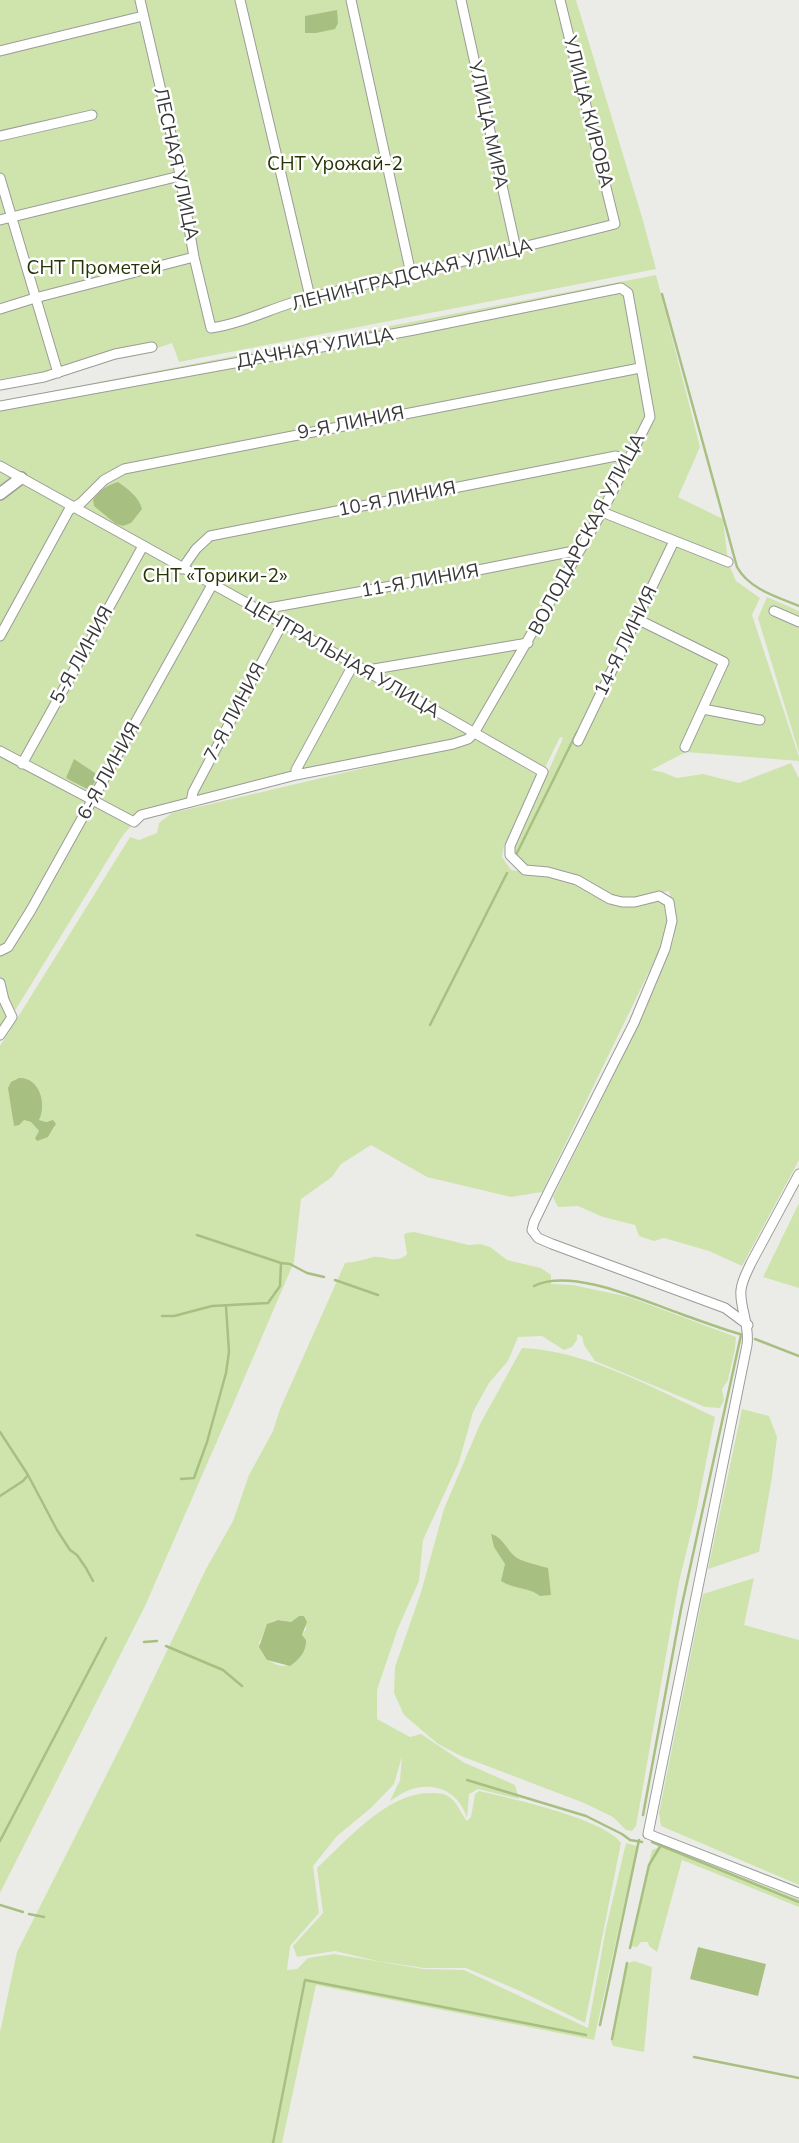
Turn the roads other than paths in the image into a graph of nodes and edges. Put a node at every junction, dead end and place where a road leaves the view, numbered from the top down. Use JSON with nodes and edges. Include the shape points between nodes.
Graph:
{"nodes":[{"id":1,"x":140,"y":0,"type":"edge"},
{"id":2,"x":240,"y":0,"type":"edge"},
{"id":3,"x":351,"y":0,"type":"edge"},
{"id":4,"x":461,"y":0,"type":"edge"},
{"id":5,"x":560,"y":0,"type":"edge"},
{"id":6,"x":143,"y":16,"type":"junction"},
{"id":7,"x":0,"y":51,"type":"edge"},
{"id":8,"x":92,"y":114,"type":"dead end"},
{"id":9,"x":0,"y":136,"type":"edge"},
{"id":10,"x":180,"y":176,"type":"junction"},
{"id":11,"x":0,"y":178,"type":"edge"},
{"id":12,"x":12,"y":217,"type":"junction"},
{"id":13,"x":0,"y":220,"type":"edge"},
{"id":14,"x":615,"y":224,"type":"joint"},
{"id":15,"x":516,"y":249,"type":"junction"},
{"id":16,"x":194,"y":257,"type":"junction"},
{"id":17,"x":411,"y":274,"type":"junction"},
{"id":18,"x":628,"y":293,"type":"joint"},
{"id":19,"x":36,"y":298,"type":"junction"},
{"id":20,"x":310,"y":298,"type":"junction"},
{"id":21,"x":0,"y":309,"type":"edge"},
{"id":22,"x":211,"y":328,"type":"joint"},
{"id":23,"x":152,"y":347,"type":"dead end"},
{"id":24,"x":640,"y":368,"type":"junction"},
{"id":25,"x":58,"y":373,"type":"junction"},
{"id":26,"x":0,"y":386,"type":"edge"},
{"id":27,"x":0,"y":406,"type":"edge"},
{"id":28,"x":626,"y":460,"type":"junction"},
{"id":29,"x":0,"y":466,"type":"edge"},
{"id":30,"x":21,"y":478,"type":"junction"},
{"id":31,"x":0,"y":494,"type":"edge"},
{"id":32,"x":75,"y":508,"type":"junction"},
{"id":33,"x":602,"y":512,"type":"junction"},
{"id":34,"x":674,"y":541,"type":"junction"},
{"id":35,"x":143,"y":546,"type":"junction"},
{"id":36,"x":578,"y":552,"type":"junction"},
{"id":37,"x":728,"y":562,"type":"dead end"},
{"id":38,"x":182,"y":569,"type":"junction"},
{"id":39,"x":212,"y":585,"type":"junction"},
{"id":40,"x":261,"y":611,"type":"junction"},
{"id":41,"x":774,"y":611,"type":"dead end"},
{"id":42,"x":637,"y":619,"type":"junction"},
{"id":43,"x":799,"y":622,"type":"edge"},
{"id":44,"x":282,"y":624,"type":"junction"},
{"id":45,"x":0,"y":636,"type":"edge"},
{"id":46,"x":528,"y":643,"type":"junction"},
{"id":47,"x":353,"y":665,"type":"junction"},
{"id":48,"x":367,"y":672,"type":"junction"},
{"id":49,"x":703,"y":710,"type":"junction"},
{"id":50,"x":760,"y":720,"type":"dead end"},
{"id":51,"x":474,"y":733,"type":"junction"},
{"id":52,"x":578,"y":741,"type":"dead end"},
{"id":53,"x":685,"y":747,"type":"dead end"},
{"id":54,"x":0,"y":751,"type":"edge"},
{"id":55,"x":22,"y":764,"type":"junction"},
{"id":56,"x":296,"y":775,"type":"junction"},
{"id":57,"x":93,"y":800,"type":"junction"},
{"id":58,"x":191,"y":802,"type":"junction"},
{"id":59,"x":0,"y":951,"type":"edge"},
{"id":60,"x":0,"y":983,"type":"edge"},
{"id":61,"x":0,"y":1035,"type":"edge"},
{"id":62,"x":799,"y":1174,"type":"edge"},
{"id":63,"x":748,"y":1325,"type":"junction"},
{"id":64,"x":799,"y":1894,"type":"edge"}],
"edges":[{"from":1,"to":6,"type":"street","name":"ЛЕСНАЯ УЛИЦА"},
{"from":2,"to":20,"type":"street"},
{"from":3,"to":17,"type":"street"},
{"from":4,"to":15,"type":"street","name":"УЛИЦА МИРА"},
{"from":5,"to":14,"type":"street","name":"УЛИЦА КИРОВА"},
{"from":6,"to":7,"type":"street"},
{"from":6,"to":10,"type":"street","name":"ЛЕСНАЯ УЛИЦА"},
{"from":8,"to":9,"type":"street"},
{"from":10,"to":12,"type":"street"},
{"from":10,"to":16,"type":"street","name":"ЛЕСНАЯ УЛИЦА"},
{"from":11,"to":12,"type":"street"},
{"from":12,"to":13,"type":"street"},
{"from":12,"to":19,"type":"street"},
{"from":14,"to":15,"type":"street","name":"ЛЕНИНГРАДСКАЯ УЛИЦА"},
{"from":15,"to":17,"type":"street","name":"ЛЕНИНГРАДСКАЯ УЛИЦА"},
{"from":16,"to":19,"type":"street"},
{"from":16,"to":22,"type":"street","name":"ЛЕСНАЯ УЛИЦА"},
{"from":17,"to":20,"type":"street","name":"ЛЕНИНГРАДСКАЯ УЛИЦА"},
{"from":18,"to":24,"type":"street","name":"ВОЛОДАРСКАЯ УЛИЦА"},
{"from":18,"to":27,"type":"street","name":"ДАЧНАЯ УЛИЦА","via":[[621,288],[414,330]]},
{"from":19,"to":21,"type":"street"},
{"from":19,"to":25,"type":"street"},
{"from":20,"to":22,"type":"street","name":"ЛЕНИНГРАДСКАЯ УЛИЦА","via":[[230,326]]},
{"from":23,"to":25,"type":"street","via":[[115,354]]},
{"from":24,"to":28,"type":"street","name":"ВОЛОДАРСКАЯ УЛИЦА","via":[[650,417]]},
{"from":24,"to":32,"type":"street","name":"9-Я ЛИНИЯ","via":[[130,467],[104,480]]},
{"from":25,"to":26,"type":"street"},
{"from":28,"to":33,"type":"street","name":"ВОЛОДАРСКАЯ УЛИЦА"},
{"from":28,"to":38,"type":"street","name":"10-Я ЛИНИЯ","via":[[616,456],[210,536]]},
{"from":29,"to":30,"type":"street","name":"ЦЕНТРАЛЬНАЯ УЛИЦА"},
{"from":30,"to":31,"type":"street"},
{"from":30,"to":32,"type":"street","name":"ЦЕНТРАЛЬНАЯ УЛИЦА"},
{"from":32,"to":35,"type":"street","name":"ЦЕНТРАЛЬНАЯ УЛИЦА"},
{"from":32,"to":45,"type":"street","name":"9-Я ЛИНИЯ","via":[[69,510]]},
{"from":33,"to":34,"type":"street"},
{"from":33,"to":36,"type":"street","name":"ВОЛОДАРСКАЯ УЛИЦА"},
{"from":34,"to":37,"type":"street"},
{"from":34,"to":42,"type":"street","name":"14-Я ЛИНИЯ"},
{"from":35,"to":38,"type":"street","name":"ЦЕНТРАЛЬНАЯ УЛИЦА"},
{"from":35,"to":55,"type":"street","name":"5-Я ЛИНИЯ"},
{"from":36,"to":40,"type":"street","name":"11-Я ЛИНИЯ"},
{"from":36,"to":46,"type":"street","name":"ВОЛОДАРСКАЯ УЛИЦА"},
{"from":38,"to":39,"type":"street","name":"ЦЕНТРАЛЬНАЯ УЛИЦА"},
{"from":39,"to":40,"type":"street","name":"ЦЕНТРАЛЬНАЯ УЛИЦА"},
{"from":39,"to":57,"type":"street","name":"6-Я ЛИНИЯ"},
{"from":40,"to":44,"type":"street","name":"ЦЕНТРАЛЬНАЯ УЛИЦА"},
{"from":41,"to":43,"type":"street"},
{"from":42,"to":49,"type":"street","via":[[724,662]]},
{"from":42,"to":52,"type":"street","name":"14-Я ЛИНИЯ"},
{"from":44,"to":47,"type":"street","name":"ЦЕНТРАЛЬНАЯ УЛИЦА"},
{"from":44,"to":58,"type":"street","name":"7-Я ЛИНИЯ","via":[[193,792]]},
{"from":46,"to":48,"type":"street"},
{"from":46,"to":51,"type":"street","name":"ВОЛОДАРСКАЯ УЛИЦА"},
{"from":47,"to":48,"type":"street","name":"ЦЕНТРАЛЬНАЯ УЛИЦА"},
{"from":47,"to":56,"type":"street"},
{"from":48,"to":51,"type":"street","name":"ЦЕНТРАЛЬНАЯ УЛИЦА"},
{"from":49,"to":50,"type":"street"},
{"from":49,"to":53,"type":"street"},
{"from":51,"to":56,"type":"street","via":[[453,744]]},
{"from":51,"to":63,"type":"street","name":"ЦЕНТРАЛЬНАЯ УЛИЦА","via":[[543,772],[510,846],[510,855],[518,865],[525,870],[577,880],[622,902],[659,896],[669,902],[672,911],[670,935],[634,1023],[534,1222],[533,1233],[552,1244],[725,1308]]},
{"from":54,"to":55,"type":"street"},
{"from":55,"to":57,"type":"street"},
{"from":56,"to":58,"type":"street"},
{"from":57,"to":58,"type":"street","via":[[134,822],[141,815]]},
{"from":57,"to":59,"type":"street","name":"6-Я ЛИНИЯ","via":[[32,910],[8,947]]},
{"from":60,"to":61,"type":"street","via":[[12,1017]]},
{"from":62,"to":63,"type":"street","via":[[744,1278],[740,1292]]},
{"from":63,"to":64,"type":"street","via":[[745,1354],[648,1834]]}]}
